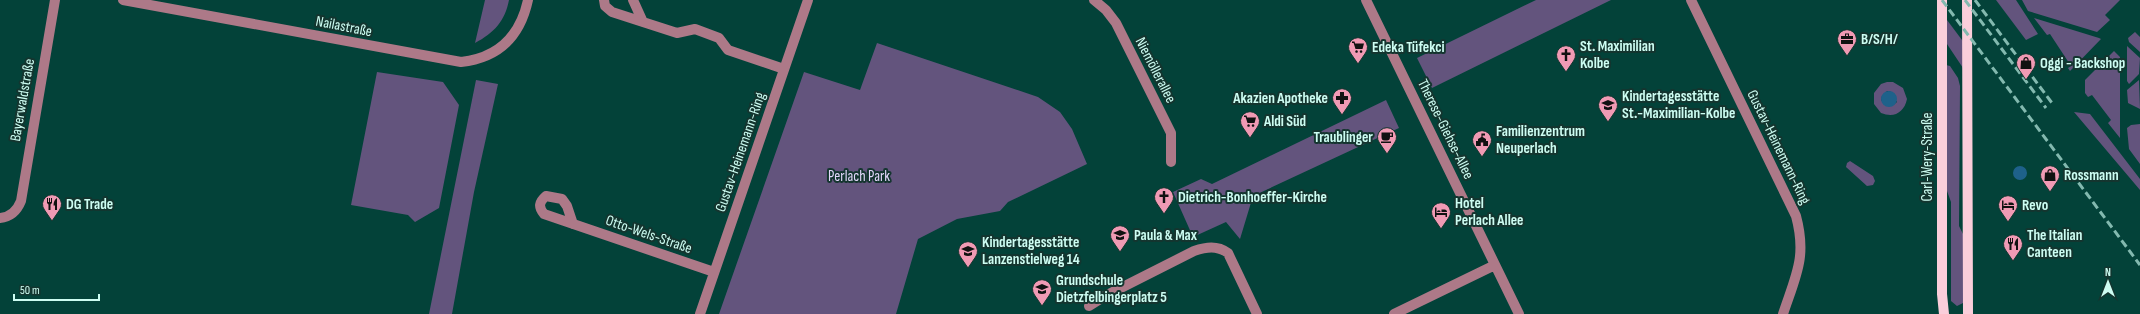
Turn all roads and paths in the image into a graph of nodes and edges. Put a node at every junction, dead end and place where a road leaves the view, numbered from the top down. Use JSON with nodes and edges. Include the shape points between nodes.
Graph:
{"nodes":[{"id":1,"x":55,"y":0,"type":"edge"},
{"id":2,"x":123,"y":0,"type":"edge"},
{"id":3,"x":528,"y":0,"type":"edge"},
{"id":4,"x":604,"y":0,"type":"edge"},
{"id":5,"x":633,"y":0,"type":"edge"},
{"id":6,"x":808,"y":0,"type":"edge"},
{"id":7,"x":1094,"y":0,"type":"edge"},
{"id":8,"x":1366,"y":0,"type":"edge"},
{"id":9,"x":1691,"y":0,"type":"edge"},
{"id":10,"x":1942,"y":0,"type":"edge"},
{"id":11,"x":1968,"y":0,"type":"edge"},
{"id":12,"x":643,"y":22,"type":"junction"},
{"id":13,"x":784,"y":69,"type":"junction"},
{"id":14,"x":1171,"y":162,"type":"dead end"},
{"id":15,"x":0,"y":218,"type":"edge"},
{"id":16,"x":573,"y":224,"type":"dead end"},
{"id":17,"x":1496,"y":265,"type":"junction"},
{"id":18,"x":714,"y":272,"type":"junction"},
{"id":19,"x":1089,"y":306,"type":"dead end"},
{"id":20,"x":700,"y":314,"type":"edge"},
{"id":21,"x":1258,"y":314,"type":"edge"},
{"id":22,"x":1394,"y":314,"type":"edge"},
{"id":23,"x":1519,"y":314,"type":"edge"},
{"id":24,"x":1783,"y":314,"type":"edge"},
{"id":25,"x":1944,"y":314,"type":"edge"},
{"id":26,"x":1968,"y":314,"type":"edge"}],
"edges":[{"from":1,"to":15,"type":"street","name":"Bayerwaldstraße","via":[[21,201],[18,209],[11,215]]},
{"from":2,"to":3,"type":"street","name":"Nailastraße","via":[[461,62],[485,57],[514,36]]},
{"from":4,"to":12,"type":"street","via":[[607,9]]},
{"from":5,"to":12,"type":"street"},
{"from":6,"to":13,"type":"street","name":"Gustav-Heinemann-Ring"},
{"from":7,"to":14,"type":"street","name":"Niemöllerallee","via":[[1116,23],[1171,133]]},
{"from":8,"to":17,"type":"street","name":"Therese-Giehse-Allee"},
{"from":9,"to":24,"type":"street","name":"Gustav-Heinemann-Ring","via":[[1796,216],[1802,243],[1800,262]]},
{"from":10,"to":25,"type":"main road","name":"Carl-Wery-Straße"},
{"from":11,"to":26,"type":"main road"},
{"from":12,"to":13,"type":"street","via":[[677,33],[695,29],[719,38],[728,50]]},
{"from":13,"to":18,"type":"street","name":"Gustav-Heinemann-Ring"},
{"from":16,"to":18,"type":"street","name":"Otto-Wels-Straße"},
{"from":17,"to":22,"type":"street"},
{"from":17,"to":23,"type":"street","name":"Therese-Giehse-Allee"},
{"from":18,"to":20,"type":"street","name":"Gustav-Heinemann-Ring"},
{"from":19,"to":21,"type":"street","via":[[1194,251],[1215,247],[1228,253]]}]}
